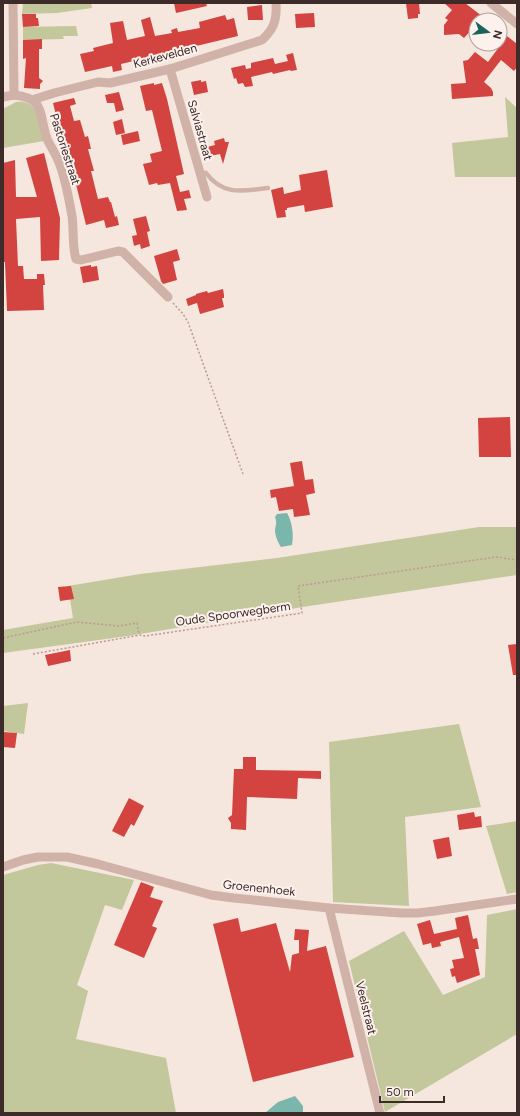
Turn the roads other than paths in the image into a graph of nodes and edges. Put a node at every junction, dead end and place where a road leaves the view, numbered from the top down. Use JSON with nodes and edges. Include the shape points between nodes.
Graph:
{"nodes":[{"id":1,"x":13,"y":3,"type":"edge"},
{"id":2,"x":276,"y":3,"type":"edge"},
{"id":3,"x":491,"y":3,"type":"edge"},
{"id":4,"x":517,"y":24,"type":"edge"},
{"id":5,"x":170,"y":69,"type":"junction"},
{"id":6,"x":14,"y":95,"type":"junction"},
{"id":7,"x":3,"y":97,"type":"edge"},
{"id":8,"x":32,"y":100,"type":"junction"},
{"id":9,"x":199,"y":172,"type":"junction"},
{"id":10,"x":268,"y":188,"type":"dead end"},
{"id":11,"x":207,"y":197,"type":"dead end"},
{"id":12,"x":168,"y":297,"type":"road end"},
{"id":13,"x":3,"y":867,"type":"edge"},
{"id":14,"x":517,"y":900,"type":"edge"},
{"id":15,"x":329,"y":908,"type":"junction"},
{"id":16,"x":380,"y":1113,"type":"edge"}],
"edges":[{"from":1,"to":6,"type":"street"},
{"from":2,"to":5,"type":"street","name":"Kerkevelden","via":[[274,24],[270,33],[262,40]]},
{"from":3,"to":4,"type":"street"},
{"from":5,"to":8,"type":"street","name":"Kerkevelden","via":[[110,82],[98,82]]},
{"from":5,"to":9,"type":"street","name":"Salviastraat"},
{"from":6,"to":7,"type":"street"},
{"from":6,"to":8,"type":"street"},
{"from":8,"to":12,"type":"street","name":"Pastoriestraat","via":[[39,108],[48,140],[58,160],[72,218],[76,259],[123,252]]},
{"from":9,"to":10,"type":"lane","via":[[206,173],[214,183],[226,189],[238,191]]},
{"from":9,"to":11,"type":"street","name":"Salviastraat"},
{"from":13,"to":15,"type":"street","name":"Groenenhoek","via":[[38,857],[67,857],[211,895]]},
{"from":14,"to":15,"type":"street","name":"Groenenhoek","via":[[418,913]]},
{"from":15,"to":16,"type":"street","name":"Veelstraat"}]}
